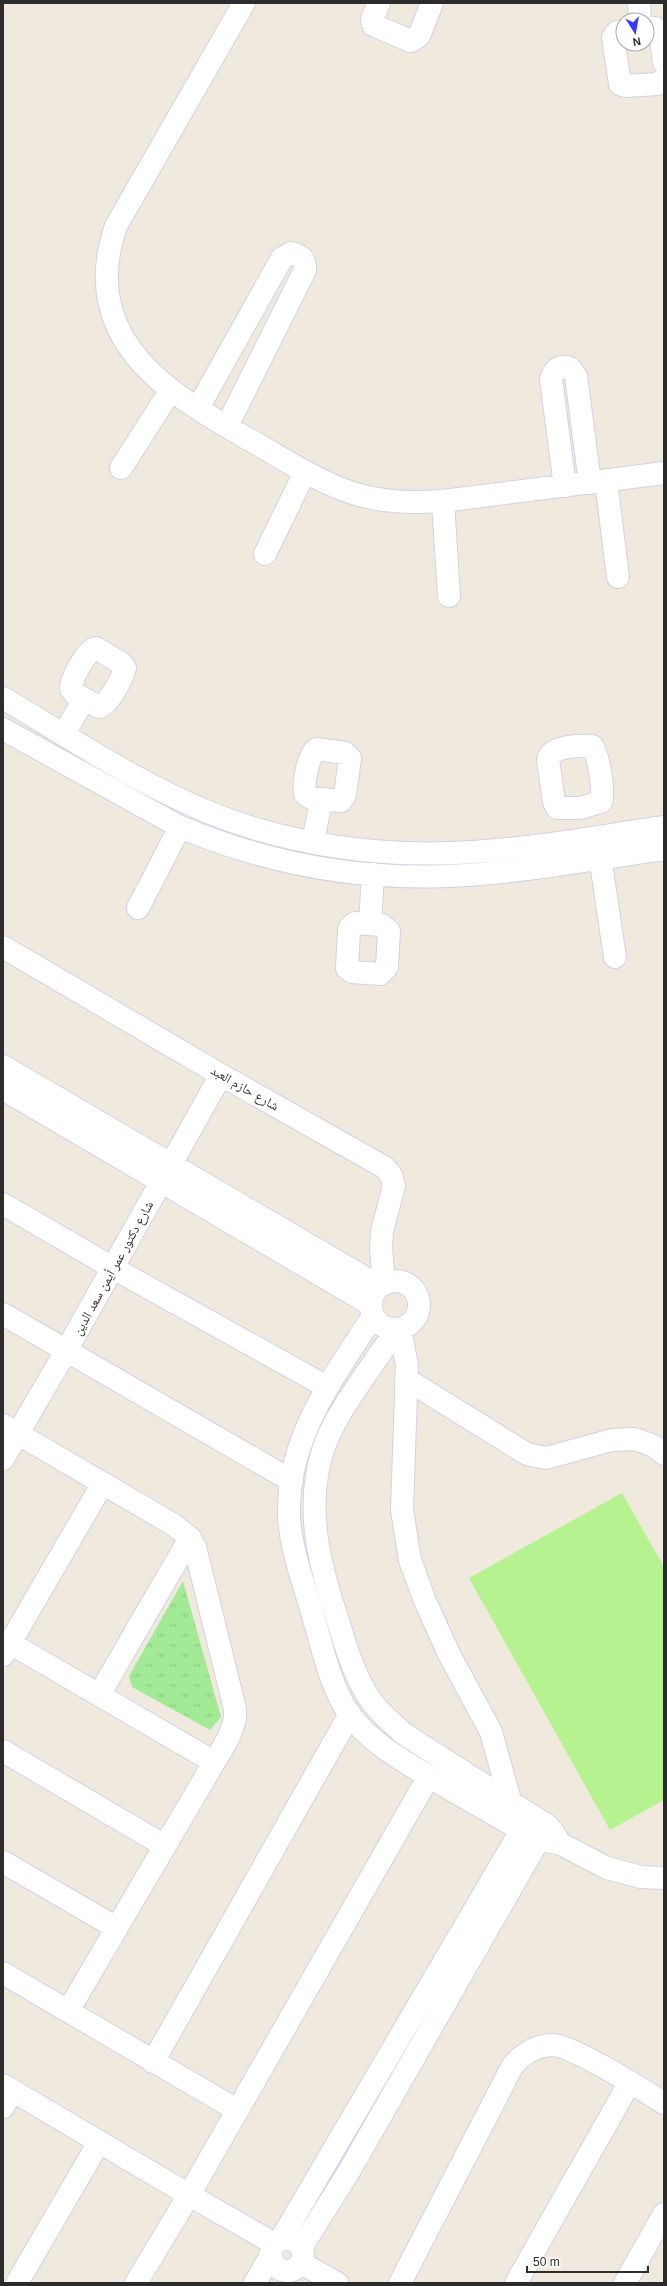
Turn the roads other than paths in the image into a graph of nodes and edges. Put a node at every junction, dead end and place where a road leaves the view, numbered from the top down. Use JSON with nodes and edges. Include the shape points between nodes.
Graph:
{"nodes":[{"id":1,"x":244,"y":3,"type":"edge"},
{"id":2,"x":379,"y":3,"type":"edge"},
{"id":3,"x":432,"y":3,"type":"edge"},
{"id":4,"x":655,"y":28,"type":"edge"},
{"id":5,"x":615,"y":34,"type":"edge"},
{"id":6,"x":615,"y":50,"type":"edge"},
{"id":7,"x":615,"y":52,"type":"edge"},
{"id":8,"x":664,"y":62,"type":"edge"},
{"id":9,"x":664,"y":79,"type":"edge"},
{"id":10,"x":171,"y":390,"type":"junction"},
{"id":11,"x":198,"y":408,"type":"junction"},
{"id":12,"x":227,"y":426,"type":"junction"},
{"id":13,"x":121,"y":468,"type":"dead end"},
{"id":14,"x":305,"y":472,"type":"junction"},
{"id":15,"x":664,"y":473,"type":"edge"},
{"id":16,"x":598,"y":482,"type":"junction"},
{"id":17,"x":565,"y":486,"type":"junction"},
{"id":18,"x":444,"y":501,"type":"junction"},
{"id":19,"x":265,"y":554,"type":"dead end"},
{"id":20,"x":618,"y":577,"type":"dead end"},
{"id":21,"x":449,"y":596,"type":"dead end"},
{"id":22,"x":3,"y":698,"type":"edge"},
{"id":23,"x":84,"y":699,"type":"dead end"},
{"id":24,"x":3,"y":729,"type":"edge"},
{"id":25,"x":64,"y":734,"type":"junction"},
{"id":26,"x":321,"y":800,"type":"dead end"},
{"id":27,"x":580,"y":808,"type":"dead end"},
{"id":28,"x":180,"y":827,"type":"junction"},
{"id":29,"x":664,"y":827,"type":"edge"},
{"id":30,"x":591,"y":837,"type":"junction"},
{"id":31,"x":313,"y":843,"type":"junction"},
{"id":32,"x":664,"y":849,"type":"edge"},
{"id":33,"x":600,"y":858,"type":"junction"},
{"id":34,"x":373,"y":874,"type":"junction"},
{"id":35,"x":138,"y":908,"type":"dead end"},
{"id":36,"x":370,"y":924,"type":"dead end"},
{"id":37,"x":3,"y":947,"type":"edge"},
{"id":38,"x":615,"y":957,"type":"dead end"},
{"id":39,"x":3,"y":1066,"type":"edge"},
{"id":40,"x":221,"y":1075,"type":"junction"},
{"id":41,"x":3,"y":1089,"type":"edge"},
{"id":42,"x":166,"y":1173,"type":"junction"},
{"id":43,"x":3,"y":1204,"type":"edge"},
{"id":44,"x":113,"y":1268,"type":"junction"},
{"id":45,"x":377,"y":1298,"type":"junction"},
{"id":46,"x":3,"y":1314,"type":"edge"},
{"id":47,"x":399,"y":1329,"type":"junction"},
{"id":48,"x":66,"y":1351,"type":"junction"},
{"id":49,"x":406,"y":1379,"type":"junction"},
{"id":50,"x":327,"y":1387,"type":"junction"},
{"id":51,"x":10,"y":1430,"type":"edge"},
{"id":52,"x":664,"y":1454,"type":"edge"},
{"id":53,"x":3,"y":1459,"type":"edge"},
{"id":54,"x":292,"y":1481,"type":"junction"},
{"id":55,"x":103,"y":1483,"type":"junction"},
{"id":56,"x":190,"y":1538,"type":"junction"},
{"id":57,"x":6,"y":1649,"type":"edge"},
{"id":58,"x":99,"y":1695,"type":"junction"},
{"id":59,"x":350,"y":1714,"type":"junction"},
{"id":60,"x":3,"y":1751,"type":"edge"},
{"id":61,"x":214,"y":1762,"type":"junction"},
{"id":62,"x":429,"y":1776,"type":"junction"},
{"id":63,"x":511,"y":1804,"type":"junction"},
{"id":64,"x":539,"y":1830,"type":"junction"},
{"id":65,"x":165,"y":1846,"type":"junction"},
{"id":66,"x":3,"y":1862,"type":"edge"},
{"id":67,"x":664,"y":1878,"type":"edge"},
{"id":68,"x":116,"y":1928,"type":"junction"},
{"id":69,"x":3,"y":1973,"type":"edge"},
{"id":70,"x":68,"y":2011,"type":"junction"},
{"id":71,"x":153,"y":2062,"type":"junction"},
{"id":72,"x":630,"y":2082,"type":"junction"},
{"id":73,"x":6,"y":2095,"type":"edge"},
{"id":74,"x":664,"y":2103,"type":"edge"},
{"id":75,"x":237,"y":2110,"type":"junction"},
{"id":76,"x":99,"y":2142,"type":"junction"},
{"id":77,"x":188,"y":2195,"type":"junction"},
{"id":78,"x":664,"y":2214,"type":"edge"},
{"id":79,"x":276,"y":2246,"type":"junction"},
{"id":80,"x":294,"y":2266,"type":"edge"},
{"id":81,"x":16,"y":2283,"type":"edge"},
{"id":82,"x":136,"y":2283,"type":"edge"},
{"id":83,"x":255,"y":2283,"type":"edge"},
{"id":84,"x":336,"y":2283,"type":"edge"},
{"id":85,"x":400,"y":2283,"type":"edge"},
{"id":86,"x":516,"y":2283,"type":"edge"},
{"id":87,"x":625,"y":2283,"type":"edge"}],
"edges":[{"from":1,"to":10,"type":"street","via":[[116,226],[109,245],[106,285],[116,324],[126,342],[149,371]]},
{"from":2,"to":3,"type":"street","via":[[372,19],[373,25],[411,41],[419,36]]},
{"from":4,"to":8,"type":"street","via":[[660,32]]},
{"from":5,"to":6,"type":"street"},
{"from":7,"to":9,"type":"street","via":[[620,84],[658,84]]},
{"from":10,"to":11,"type":"street"},
{"from":10,"to":13,"type":"street"},
{"from":11,"to":12,"type":"street"},
{"from":11,"to":12,"type":"street","via":[[282,258],[291,253],[301,256],[305,270]]},
{"from":12,"to":14,"type":"street"},
{"from":14,"to":18,"type":"street","via":[[339,488],[381,500]]},
{"from":14,"to":19,"type":"street"},
{"from":15,"to":16,"type":"street"},
{"from":16,"to":17,"type":"street"},
{"from":16,"to":17,"type":"street","via":[[576,376],[570,368],[561,367],[556,369],[551,379]]},
{"from":16,"to":20,"type":"street"},
{"from":17,"to":18,"type":"street"},
{"from":18,"to":21,"type":"street"},
{"from":22,"to":25,"type":"street"},
{"from":23,"to":25,"type":"street"},
{"from":24,"to":28,"type":"street"},
{"from":25,"to":31,"type":"street","via":[[185,802],[242,824]]},
{"from":26,"to":31,"type":"street"},
{"from":27,"to":30,"type":"street"},
{"from":28,"to":34,"type":"street","via":[[263,856],[324,869]]},
{"from":28,"to":35,"type":"street"},
{"from":29,"to":30,"type":"street"},
{"from":30,"to":31,"type":"street","via":[[508,849],[441,854],[373,852]]},
{"from":30,"to":33,"type":"street"},
{"from":32,"to":33,"type":"street"},
{"from":33,"to":34,"type":"street","via":[[479,874],[417,877]]},
{"from":33,"to":38,"type":"street"},
{"from":34,"to":36,"type":"street"},
{"from":37,"to":40,"type":"street","name":"شارع حازم العبد"},
{"from":39,"to":42,"type":"street"},
{"from":40,"to":42,"type":"street","name":"شارع دكتور عمر أيمن سعد الدين"},
{"from":40,"to":45,"type":"street","name":"شارع حازم العبد","via":[[384,1167],[392,1175],[394,1186],[385,1214]]},
{"from":41,"to":42,"type":"street"},
{"from":42,"to":44,"type":"street","name":"شارع دكتور عمر أيمن سعد الدين"},
{"from":42,"to":45,"type":"street"},
{"from":43,"to":44,"type":"street"},
{"from":44,"to":48,"type":"street","name":"شارع دكتور عمر أيمن سعد الدين"},
{"from":44,"to":50,"type":"street"},
{"from":45,"to":47,"type":"street","via":[[379,1324]]},
{"from":45,"to":47,"type":"street","via":[[398,1281],[406,1283],[417,1296],[419,1304],[414,1320]]},
{"from":45,"to":50,"type":"street"},
{"from":46,"to":48,"type":"street"},
{"from":47,"to":49,"type":"street","via":[[406,1358]]},
{"from":47,"to":63,"type":"street","via":[[333,1425],[323,1450],[314,1502],[314,1528],[319,1560],[345,1643],[360,1682],[372,1701],[404,1734]]},
{"from":48,"to":51,"type":"street","name":"شارع دكتور عمر أيمن سعد الدين"},
{"from":48,"to":54,"type":"street"},
{"from":49,"to":52,"type":"street","via":[[527,1454],[546,1458],[612,1440],[635,1439],[654,1446]]},
{"from":49,"to":63,"type":"street","via":[[402,1510],[410,1560],[449,1654],[491,1732]]},
{"from":50,"to":54,"type":"street","via":[[304,1432]]},
{"from":51,"to":53,"type":"street","name":"شارع دكتور عمر أيمن سعد الدين"},
{"from":51,"to":55,"type":"street"},
{"from":54,"to":59,"type":"street","via":[[289,1516],[294,1550],[334,1684]]},
{"from":55,"to":56,"type":"street","via":[[183,1530]]},
{"from":55,"to":57,"type":"street"},
{"from":56,"to":58,"type":"street"},
{"from":56,"to":61,"type":"street","via":[[195,1547],[235,1709],[233,1728]]},
{"from":57,"to":58,"type":"street"},
{"from":58,"to":61,"type":"street"},
{"from":59,"to":62,"type":"street","via":[[400,1759]]},
{"from":59,"to":71,"type":"street"},
{"from":60,"to":65,"type":"street"},
{"from":61,"to":65,"type":"street"},
{"from":62,"to":64,"type":"street"},
{"from":62,"to":75,"type":"street"},
{"from":63,"to":64,"type":"street"},
{"from":64,"to":67,"type":"street","via":[[607,1868],[641,1877]]},
{"from":64,"to":79,"type":"street"},
{"from":64,"to":80,"type":"street"},
{"from":65,"to":68,"type":"street"},
{"from":66,"to":68,"type":"street"},
{"from":68,"to":70,"type":"street"},
{"from":69,"to":70,"type":"street"},
{"from":70,"to":71,"type":"street"},
{"from":71,"to":75,"type":"street"},
{"from":72,"to":74,"type":"street"},
{"from":72,"to":85,"type":"street","via":[[564,2047],[544,2045],[526,2052],[513,2065]]},
{"from":72,"to":86,"type":"street"},
{"from":73,"to":76,"type":"street"},
{"from":75,"to":77,"type":"street"},
{"from":76,"to":77,"type":"street"},
{"from":76,"to":81,"type":"street"},
{"from":77,"to":79,"type":"street"},
{"from":77,"to":82,"type":"street"},
{"from":78,"to":87,"type":"street"},
{"from":79,"to":80,"type":"street","via":[[272,2261],[280,2269]]},
{"from":79,"to":80,"type":"street","via":[[292,2240]]},
{"from":79,"to":83,"type":"street"},
{"from":80,"to":84,"type":"street"}]}
